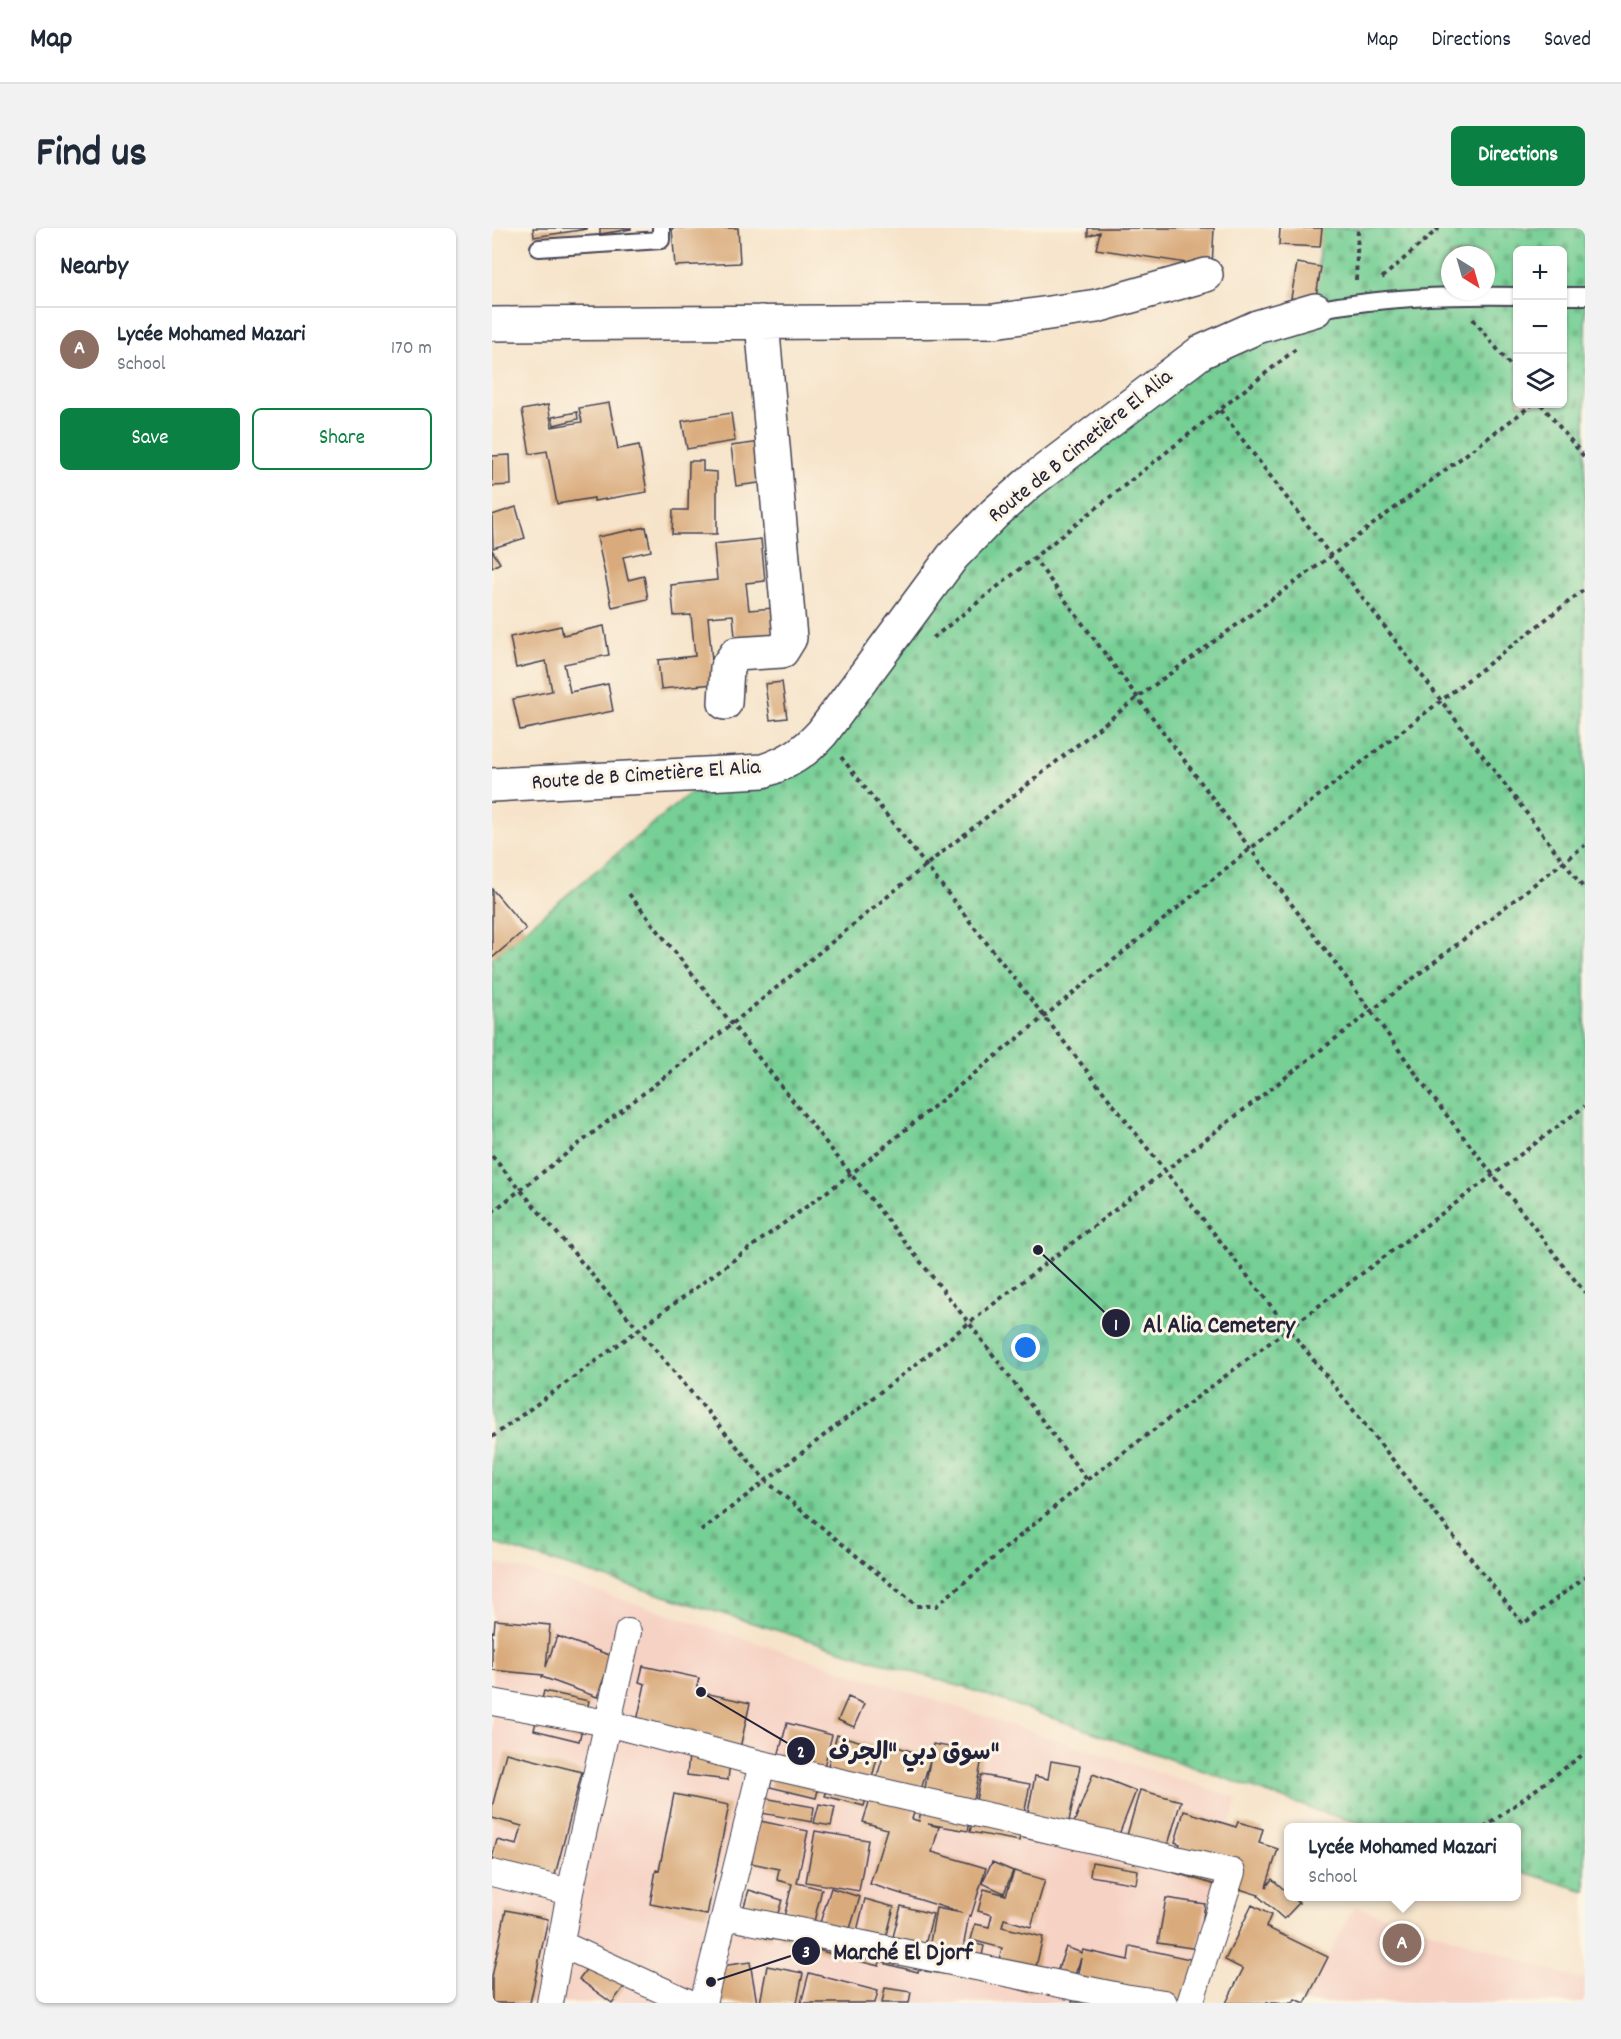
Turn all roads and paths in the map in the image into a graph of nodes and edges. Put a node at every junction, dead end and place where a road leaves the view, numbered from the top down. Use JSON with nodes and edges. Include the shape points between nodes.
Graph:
{"nodes":[{"id":1,"x":661,"y":228,"type":"edge"},
{"id":2,"x":1358,"y":228,"type":"edge"},
{"id":3,"x":1440,"y":228,"type":"edge"},
{"id":4,"x":539,"y":248,"type":"dead end"},
{"id":5,"x":1206,"y":275,"type":"dead end"},
{"id":6,"x":1495,"y":296,"type":"edge"},
{"id":7,"x":1513,"y":296,"type":"edge"},
{"id":8,"x":1567,"y":296,"type":"edge"},
{"id":9,"x":1585,"y":296,"type":"edge"},
{"id":10,"x":1441,"y":297,"type":"edge"},
{"id":11,"x":1456,"y":300,"type":"edge"},
{"id":12,"x":1355,"y":302,"type":"junction"},
{"id":13,"x":1315,"y":310,"type":"joint"},
{"id":14,"x":762,"y":322,"type":"junction"},
{"id":15,"x":492,"y":324,"type":"edge"},
{"id":16,"x":1301,"y":345,"type":"dead end"},
{"id":17,"x":1513,"y":369,"type":"edge"},
{"id":18,"x":1528,"y":408,"type":"edge"},
{"id":19,"x":1544,"y":408,"type":"edge"},
{"id":20,"x":1220,"y":410,"type":"junction"},
{"id":21,"x":1585,"y":458,"type":"edge"},
{"id":22,"x":1331,"y":556,"type":"junction"},
{"id":23,"x":1033,"y":558,"type":"junction"},
{"id":24,"x":1585,"y":589,"type":"edge"},
{"id":25,"x":932,"y":638,"type":"dead end"},
{"id":26,"x":1138,"y":698,"type":"junction"},
{"id":27,"x":1441,"y":700,"type":"junction"},
{"id":28,"x":725,"y":703,"type":"dead end"},
{"id":29,"x":822,"y":733,"type":"junction"},
{"id":30,"x":492,"y":785,"type":"edge"},
{"id":31,"x":1585,"y":845,"type":"edge"},
{"id":32,"x":1250,"y":849,"type":"junction"},
{"id":33,"x":1564,"y":861,"type":"junction"},
{"id":34,"x":926,"y":865,"type":"junction"},
{"id":35,"x":1585,"y":890,"type":"edge"},
{"id":36,"x":629,"y":894,"type":"dead end"},
{"id":37,"x":1371,"y":1011,"type":"junction"},
{"id":38,"x":1044,"y":1017,"type":"junction"},
{"id":39,"x":732,"y":1024,"type":"junction"},
{"id":40,"x":1585,"y":1106,"type":"edge"},
{"id":41,"x":492,"y":1156,"type":"edge"},
{"id":42,"x":1165,"y":1171,"type":"junction"},
{"id":43,"x":851,"y":1174,"type":"junction"},
{"id":44,"x":1493,"y":1175,"type":"junction"},
{"id":45,"x":520,"y":1189,"type":"junction"},
{"id":46,"x":492,"y":1212,"type":"edge"},
{"id":47,"x":1585,"y":1293,"type":"edge"},
{"id":48,"x":969,"y":1323,"type":"junction"},
{"id":49,"x":638,"y":1329,"type":"junction"},
{"id":50,"x":1288,"y":1329,"type":"junction"},
{"id":51,"x":492,"y":1437,"type":"edge"},
{"id":52,"x":1087,"y":1480,"type":"junction"},
{"id":53,"x":766,"y":1481,"type":"junction"},
{"id":54,"x":701,"y":1531,"type":"dead end"},
{"id":55,"x":1585,"y":1577,"type":"edge"},
{"id":56,"x":628,"y":1632,"type":"dead end"},
{"id":57,"x":492,"y":1702,"type":"edge"},
{"id":58,"x":607,"y":1723,"type":"junction"},
{"id":59,"x":1585,"y":1753,"type":"edge"},
{"id":60,"x":762,"y":1764,"type":"junction"},
{"id":61,"x":1489,"y":1823,"type":"edge"},
{"id":62,"x":492,"y":1873,"type":"edge"},
{"id":63,"x":570,"y":1892,"type":"junction"},
{"id":64,"x":725,"y":1916,"type":"junction"},
{"id":65,"x":561,"y":1944,"type":"junction"},
{"id":66,"x":1123,"y":2000,"type":"edge"},
{"id":67,"x":550,"y":2003,"type":"edge"},
{"id":68,"x":690,"y":2003,"type":"edge"},
{"id":69,"x":703,"y":2003,"type":"edge"},
{"id":70,"x":1164,"y":2003,"type":"edge"},
{"id":71,"x":1190,"y":2003,"type":"edge"}],
"edges":[{"from":1,"to":4,"type":"lane","via":[[662,240]]},
{"from":2,"to":12,"type":"path"},
{"from":3,"to":12,"type":"path"},
{"from":5,"to":14,"type":"street","via":[[1097,306],[994,321]]},
{"from":6,"to":7,"type":"lane","name":"Route de B Cimetière El Alia"},
{"from":8,"to":9,"type":"lane"},
{"from":10,"to":12,"type":"lane","name":"Route de B Cimetière El Alia"},
{"from":11,"to":17,"type":"path"},
{"from":12,"to":13,"type":"lane","name":"Route de B Cimetière El Alia"},
{"from":13,"to":29,"type":"street","name":"Route de B Cimetière El Alia","via":[[1257,327],[1201,352],[1030,482],[953,556]]},
{"from":14,"to":15,"type":"street"},
{"from":14,"to":28,"type":"street","via":[[790,638],[782,651],[736,654],[727,667]]},
{"from":16,"to":20,"type":"path"},
{"from":18,"to":22,"type":"path"},
{"from":19,"to":21,"type":"path"},
{"from":20,"to":22,"type":"path"},
{"from":20,"to":23,"type":"path"},
{"from":22,"to":26,"type":"path"},
{"from":22,"to":27,"type":"path"},
{"from":23,"to":25,"type":"path"},
{"from":23,"to":26,"type":"path"},
{"from":24,"to":27,"type":"path"},
{"from":26,"to":32,"type":"path"},
{"from":26,"to":34,"type":"path"},
{"from":27,"to":32,"type":"path"},
{"from":27,"to":33,"type":"path"},
{"from":29,"to":30,"type":"street","name":"Route de B Cimetière El Alia","via":[[796,757],[763,771]]},
{"from":29,"to":34,"type":"path"},
{"from":31,"to":33,"type":"path"},
{"from":32,"to":37,"type":"path"},
{"from":32,"to":38,"type":"path"},
{"from":33,"to":35,"type":"path"},
{"from":33,"to":37,"type":"path"},
{"from":34,"to":38,"type":"path"},
{"from":34,"to":39,"type":"path"},
{"from":36,"to":39,"type":"path"},
{"from":37,"to":42,"type":"path"},
{"from":37,"to":44,"type":"path"},
{"from":38,"to":42,"type":"path"},
{"from":38,"to":43,"type":"path"},
{"from":39,"to":43,"type":"path"},
{"from":39,"to":45,"type":"path"},
{"from":40,"to":44,"type":"path"},
{"from":41,"to":45,"type":"path"},
{"from":42,"to":48,"type":"path"},
{"from":42,"to":50,"type":"path"},
{"from":43,"to":48,"type":"path"},
{"from":43,"to":49,"type":"path"},
{"from":44,"to":47,"type":"path"},
{"from":44,"to":50,"type":"path"},
{"from":45,"to":46,"type":"path"},
{"from":45,"to":49,"type":"path"},
{"from":48,"to":52,"type":"path"},
{"from":48,"to":53,"type":"path"},
{"from":49,"to":51,"type":"path"},
{"from":49,"to":53,"type":"path"},
{"from":50,"to":52,"type":"path"},
{"from":50,"to":55,"type":"path","via":[[1522,1624]]},
{"from":52,"to":53,"type":"path","via":[[936,1606],[917,1606]]},
{"from":53,"to":54,"type":"path"},
{"from":56,"to":58,"type":"street"},
{"from":57,"to":58,"type":"street"},
{"from":58,"to":60,"type":"street"},
{"from":58,"to":63,"type":"street"},
{"from":59,"to":61,"type":"path"},
{"from":60,"to":64,"type":"street"},
{"from":60,"to":71,"type":"street","via":[[1229,1874]]},
{"from":62,"to":63,"type":"street"},
{"from":63,"to":65,"type":"street"},
{"from":64,"to":66,"type":"street"},
{"from":64,"to":69,"type":"street"},
{"from":65,"to":67,"type":"street"},
{"from":65,"to":68,"type":"street"},
{"from":66,"to":70,"type":"street"}]}
